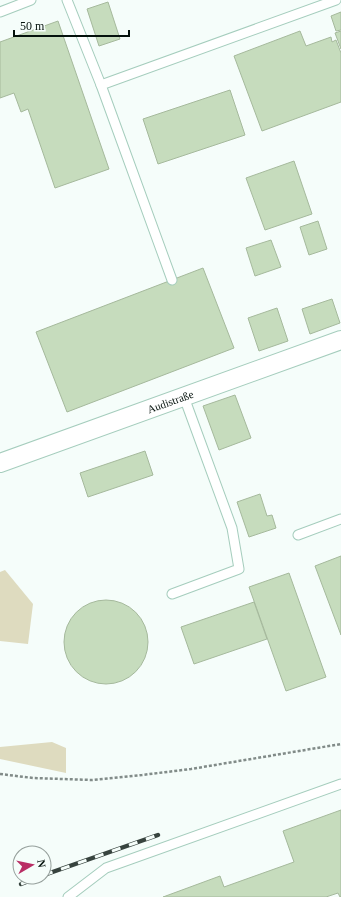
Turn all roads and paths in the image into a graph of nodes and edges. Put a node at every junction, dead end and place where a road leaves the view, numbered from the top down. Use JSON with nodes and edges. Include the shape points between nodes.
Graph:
{"nodes":[{"id":1,"x":31,"y":0,"type":"edge"},
{"id":2,"x":67,"y":0,"type":"edge"},
{"id":3,"x":336,"y":0,"type":"edge"},
{"id":4,"x":0,"y":12,"type":"edge"},
{"id":5,"x":101,"y":85,"type":"junction"},
{"id":6,"x":172,"y":280,"type":"dead end"},
{"id":7,"x":341,"y":340,"type":"edge"},
{"id":8,"x":184,"y":397,"type":"junction"},
{"id":9,"x":0,"y":463,"type":"edge"},
{"id":10,"x":341,"y":519,"type":"edge"},
{"id":11,"x":298,"y":535,"type":"dead end"},
{"id":12,"x":172,"y":594,"type":"dead end"},
{"id":13,"x":341,"y":744,"type":"edge"},
{"id":14,"x":0,"y":774,"type":"edge"},
{"id":15,"x":341,"y":784,"type":"edge"},
{"id":16,"x":68,"y":897,"type":"edge"}],
"edges":[{"from":1,"to":4,"type":"lane"},
{"from":2,"to":5,"type":"lane"},
{"from":3,"to":5,"type":"lane"},
{"from":5,"to":6,"type":"lane"},
{"from":7,"to":8,"type":"street","name":"Audistraße"},
{"from":8,"to":9,"type":"street","name":"Audistraße"},
{"from":8,"to":12,"type":"lane","via":[[232,528],[239,569]]},
{"from":10,"to":11,"type":"lane"},
{"from":13,"to":14,"type":"path","via":[[191,769],[92,780]]},
{"from":15,"to":16,"type":"lane","via":[[106,868]]}]}
